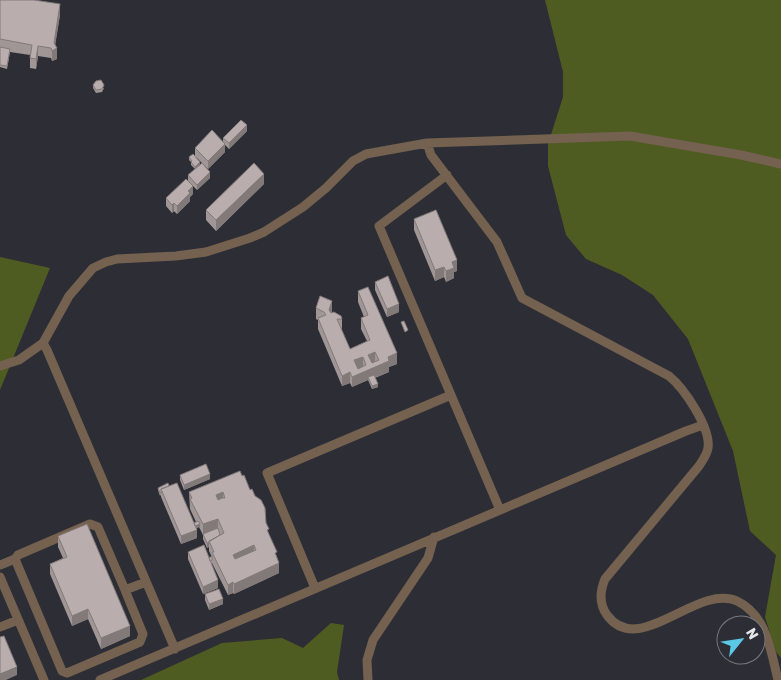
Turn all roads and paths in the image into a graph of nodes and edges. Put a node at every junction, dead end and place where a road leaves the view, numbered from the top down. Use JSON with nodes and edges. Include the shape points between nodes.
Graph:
{"nodes":[{"id":1,"x":428,"y":143,"type":"junction"},
{"id":2,"x":781,"y":164,"type":"edge"},
{"id":3,"x":447,"y":176,"type":"junction"},
{"id":4,"x":43,"y":343,"type":"junction"},
{"id":5,"x":0,"y":366,"type":"edge"},
{"id":6,"x":451,"y":396,"type":"junction"},
{"id":7,"x":702,"y":425,"type":"junction"},
{"id":8,"x":500,"y":510,"type":"junction"},
{"id":9,"x":434,"y":537,"type":"junction"},
{"id":10,"x":15,"y":559,"type":"junction"},
{"id":11,"x":0,"y":565,"type":"edge"},
{"id":12,"x":0,"y":577,"type":"edge"},
{"id":13,"x":146,"y":582,"type":"junction"},
{"id":14,"x":315,"y":588,"type":"junction"},
{"id":15,"x":126,"y":590,"type":"junction"},
{"id":16,"x":18,"y":620,"type":"junction"},
{"id":17,"x":0,"y":628,"type":"edge"},
{"id":18,"x":175,"y":649,"type":"junction"},
{"id":19,"x":44,"y":680,"type":"edge"},
{"id":20,"x":100,"y":680,"type":"edge"},
{"id":21,"x":368,"y":680,"type":"edge"},
{"id":22,"x":778,"y":680,"type":"edge"}],
"edges":[{"from":1,"to":2,"type":"street","via":[[630,136]]},
{"from":1,"to":3,"type":"street","via":[[431,155]]},
{"from":1,"to":4,"type":"street","via":[[372,153],[353,161],[303,207],[264,232],[236,244],[192,254],[117,258],[102,263],[73,290]]},
{"from":3,"to":6,"type":"street","via":[[379,226]]},
{"from":3,"to":7,"type":"street","via":[[497,242],[522,298],[669,376],[686,394]]},
{"from":4,"to":5,"type":"street","via":[[19,360]]},
{"from":4,"to":13,"type":"street"},
{"from":6,"to":8,"type":"street"},
{"from":6,"to":14,"type":"street","via":[[267,473]]},
{"from":7,"to":8,"type":"street"},
{"from":7,"to":22,"type":"street","via":[[708,443],[703,461],[605,579],[601,602],[615,623],[636,629],[706,602],[723,598],[736,601],[748,608],[766,633]]},
{"from":8,"to":9,"type":"street"},
{"from":9,"to":14,"type":"street"},
{"from":9,"to":21,"type":"street","via":[[428,558],[373,640],[367,660]]},
{"from":10,"to":11,"type":"street"},
{"from":10,"to":15,"type":"street","via":[[18,554],[90,524],[98,527]]},
{"from":10,"to":15,"type":"street","via":[[62,671],[67,673],[140,642],[143,634]]},
{"from":12,"to":16,"type":"street"},
{"from":13,"to":15,"type":"street"},
{"from":13,"to":18,"type":"street"},
{"from":14,"to":18,"type":"street"},
{"from":16,"to":17,"type":"street"},
{"from":16,"to":19,"type":"street"},
{"from":18,"to":20,"type":"street"}]}
